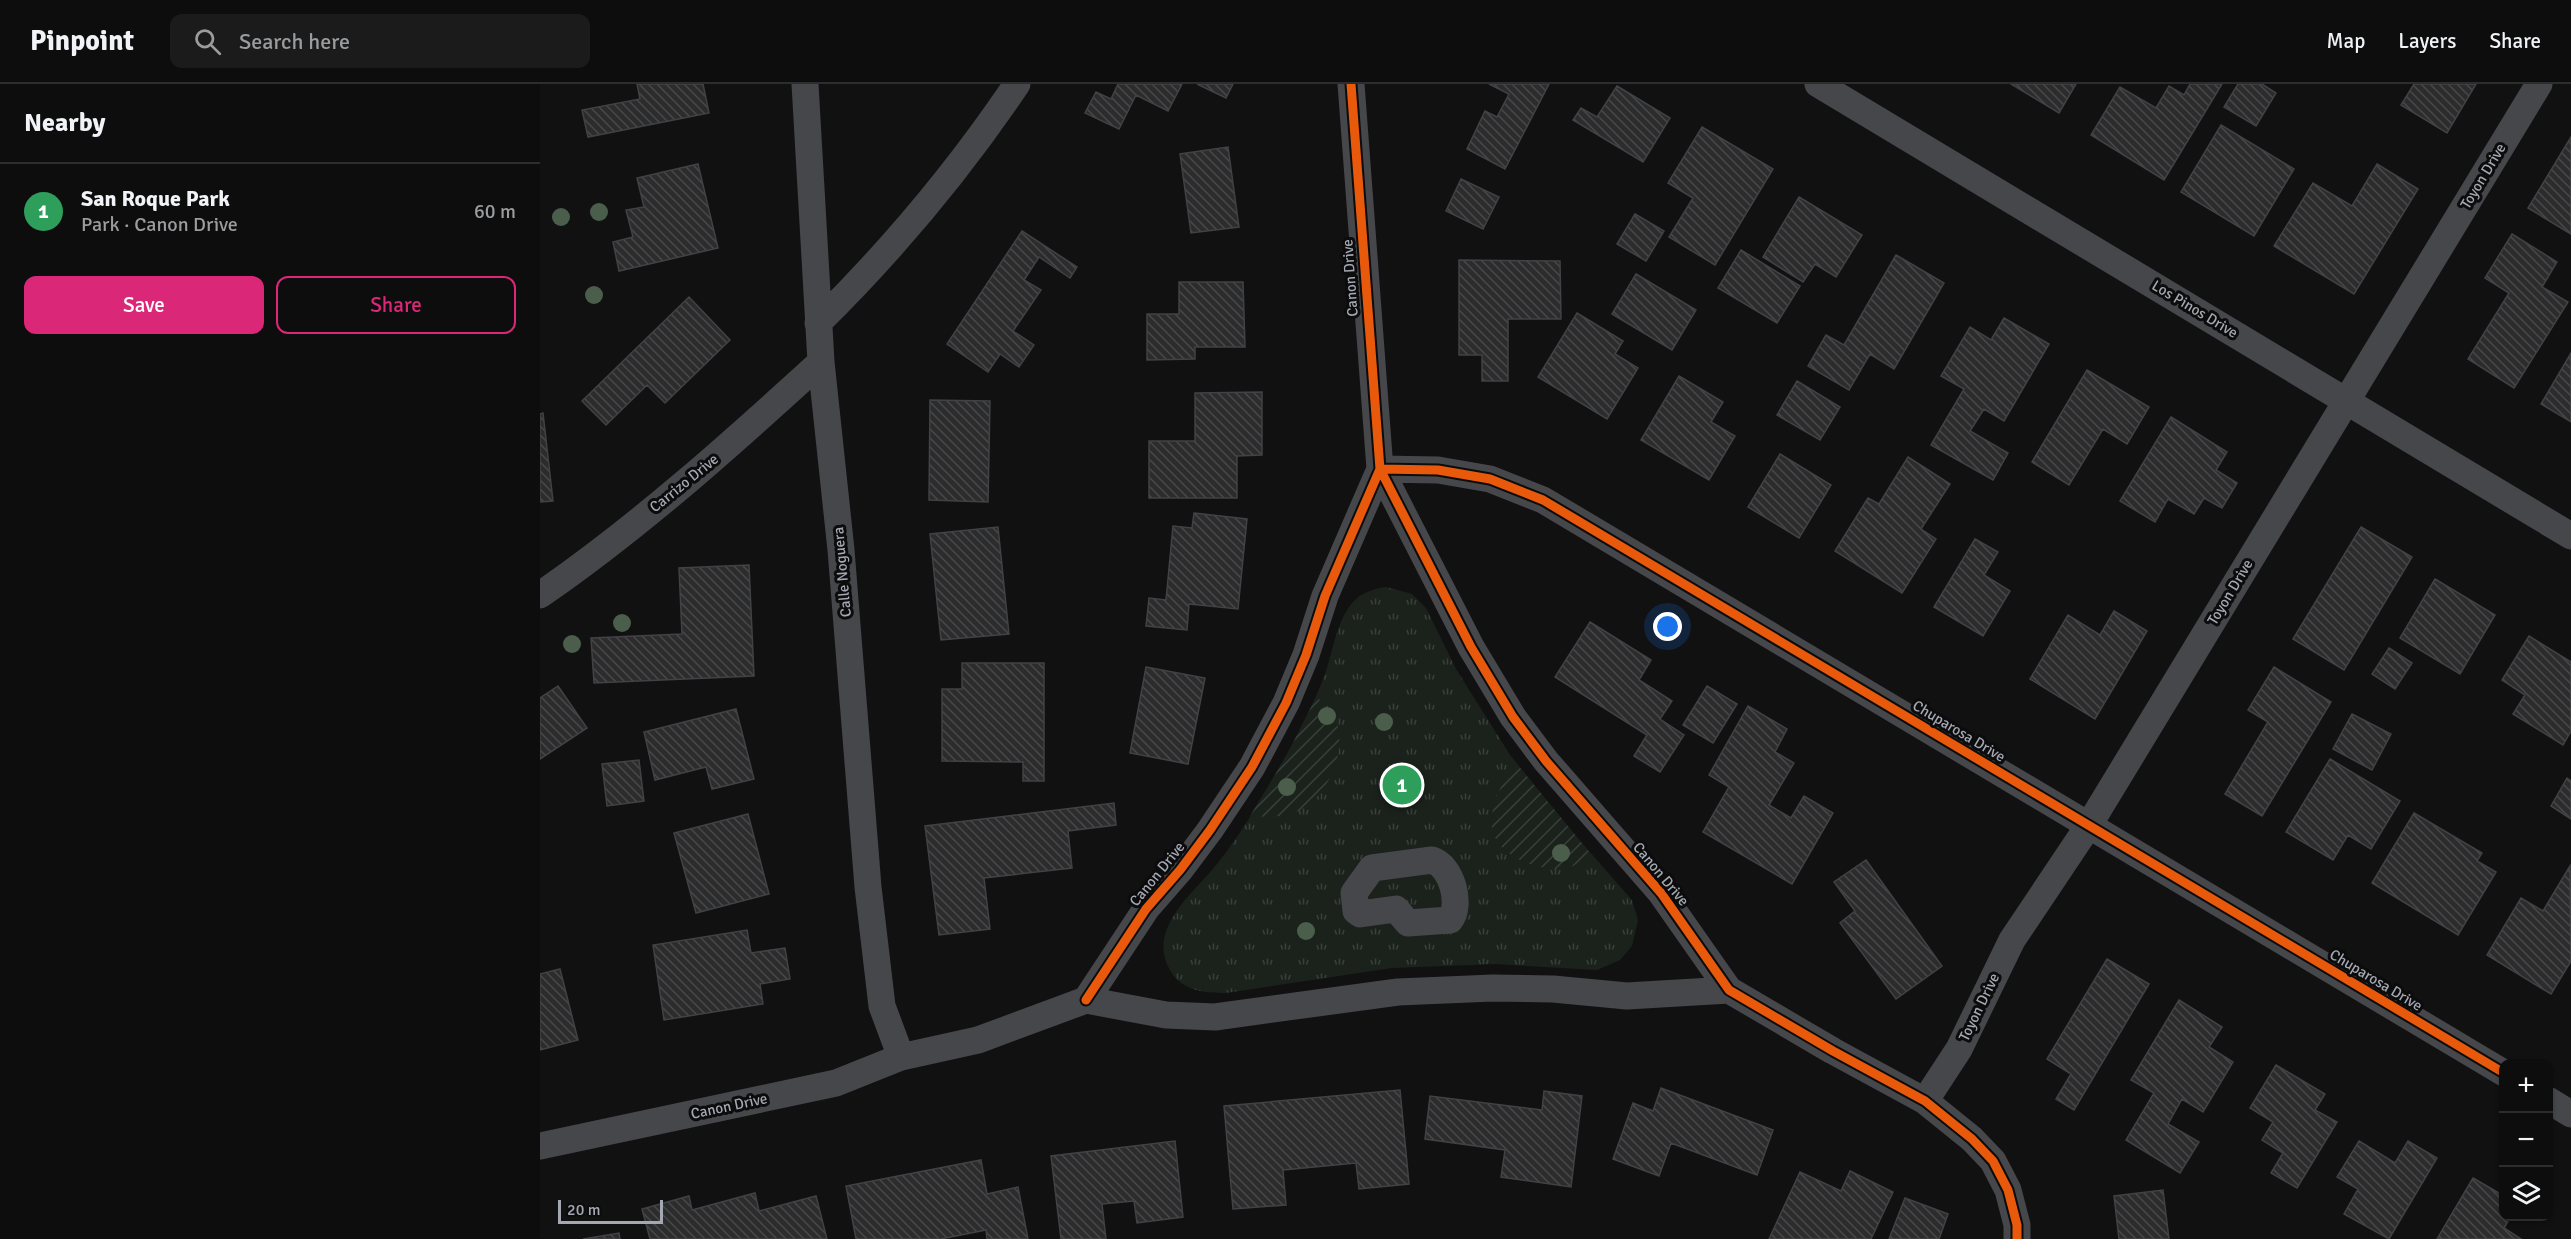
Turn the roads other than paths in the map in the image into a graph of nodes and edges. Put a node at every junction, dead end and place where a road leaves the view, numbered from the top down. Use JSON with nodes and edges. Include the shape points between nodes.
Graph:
{"nodes":[{"id":1,"x":805,"y":84,"type":"edge"},
{"id":2,"x":1017,"y":84,"type":"edge"},
{"id":3,"x":1351,"y":84,"type":"edge"},
{"id":4,"x":1818,"y":84,"type":"edge"},
{"id":5,"x":2539,"y":84,"type":"edge"},
{"id":6,"x":818,"y":322,"type":"junction"},
{"id":7,"x":821,"y":362,"type":"junction"},
{"id":8,"x":2347,"y":399,"type":"junction"},
{"id":9,"x":1380,"y":470,"type":"junction"},
{"id":10,"x":2571,"y":536,"type":"edge"},
{"id":11,"x":540,"y":595,"type":"edge"},
{"id":12,"x":2089,"y":825,"type":"junction"},
{"id":13,"x":1729,"y":990,"type":"junction"},
{"id":14,"x":1086,"y":1000,"type":"junction"},
{"id":15,"x":901,"y":1057,"type":"junction"},
{"id":16,"x":2499,"y":1071,"type":"edge"},
{"id":17,"x":1925,"y":1101,"type":"junction"},
{"id":18,"x":2553,"y":1103,"type":"edge"},
{"id":19,"x":2571,"y":1114,"type":"edge"},
{"id":20,"x":540,"y":1146,"type":"edge"},
{"id":21,"x":2018,"y":1239,"type":"edge"}],
"edges":[{"from":1,"to":6,"type":"street","name":"Calle Noguera"},
{"from":2,"to":6,"type":"street","via":[[932,199]]},
{"from":3,"to":9,"type":"street","name":"Canon Drive"},
{"from":4,"to":8,"type":"street","name":"Los Pinos Drive"},
{"from":5,"to":8,"type":"street","name":"Toyon Drive"},
{"from":6,"to":7,"type":"street","name":"Calle Noguera"},
{"from":7,"to":11,"type":"street","name":"Carrizo Drive","via":[[703,469]]},
{"from":7,"to":15,"type":"street","name":"Calle Noguera","via":[[841,550],[868,887],[882,1006]]},
{"from":8,"to":10,"type":"street","name":"Los Pinos Drive"},
{"from":8,"to":12,"type":"street","name":"Toyon Drive"},
{"from":9,"to":12,"type":"street","name":"Chuparosa Drive","via":[[1438,470],[1490,479],[1543,500]]},
{"from":9,"to":13,"type":"street","name":"Canon Drive","via":[[1471,647],[1514,717],[1553,769],[1661,893]]},
{"from":9,"to":14,"type":"street","name":"Canon Drive","via":[[1325,596],[1286,703],[1252,766],[1210,830],[1146,909]]},
{"from":12,"to":16,"type":"street","name":"Chuparosa Drive"},
{"from":12,"to":17,"type":"street","name":"Toyon Drive","via":[[2012,940],[1959,1049]]},
{"from":13,"to":14,"type":"street","via":[[1626,996],[1553,989],[1398,992],[1215,1017],[1166,1015]]},
{"from":13,"to":17,"type":"street","name":"Canon Drive"},
{"from":14,"to":15,"type":"street","name":"Canon Drive","via":[[978,1040]]},
{"from":15,"to":20,"type":"street","name":"Canon Drive","via":[[836,1083]]},
{"from":17,"to":21,"type":"street","name":"Canon Drive","via":[[1993,1161],[2008,1190]]},
{"from":18,"to":19,"type":"street"}]}
